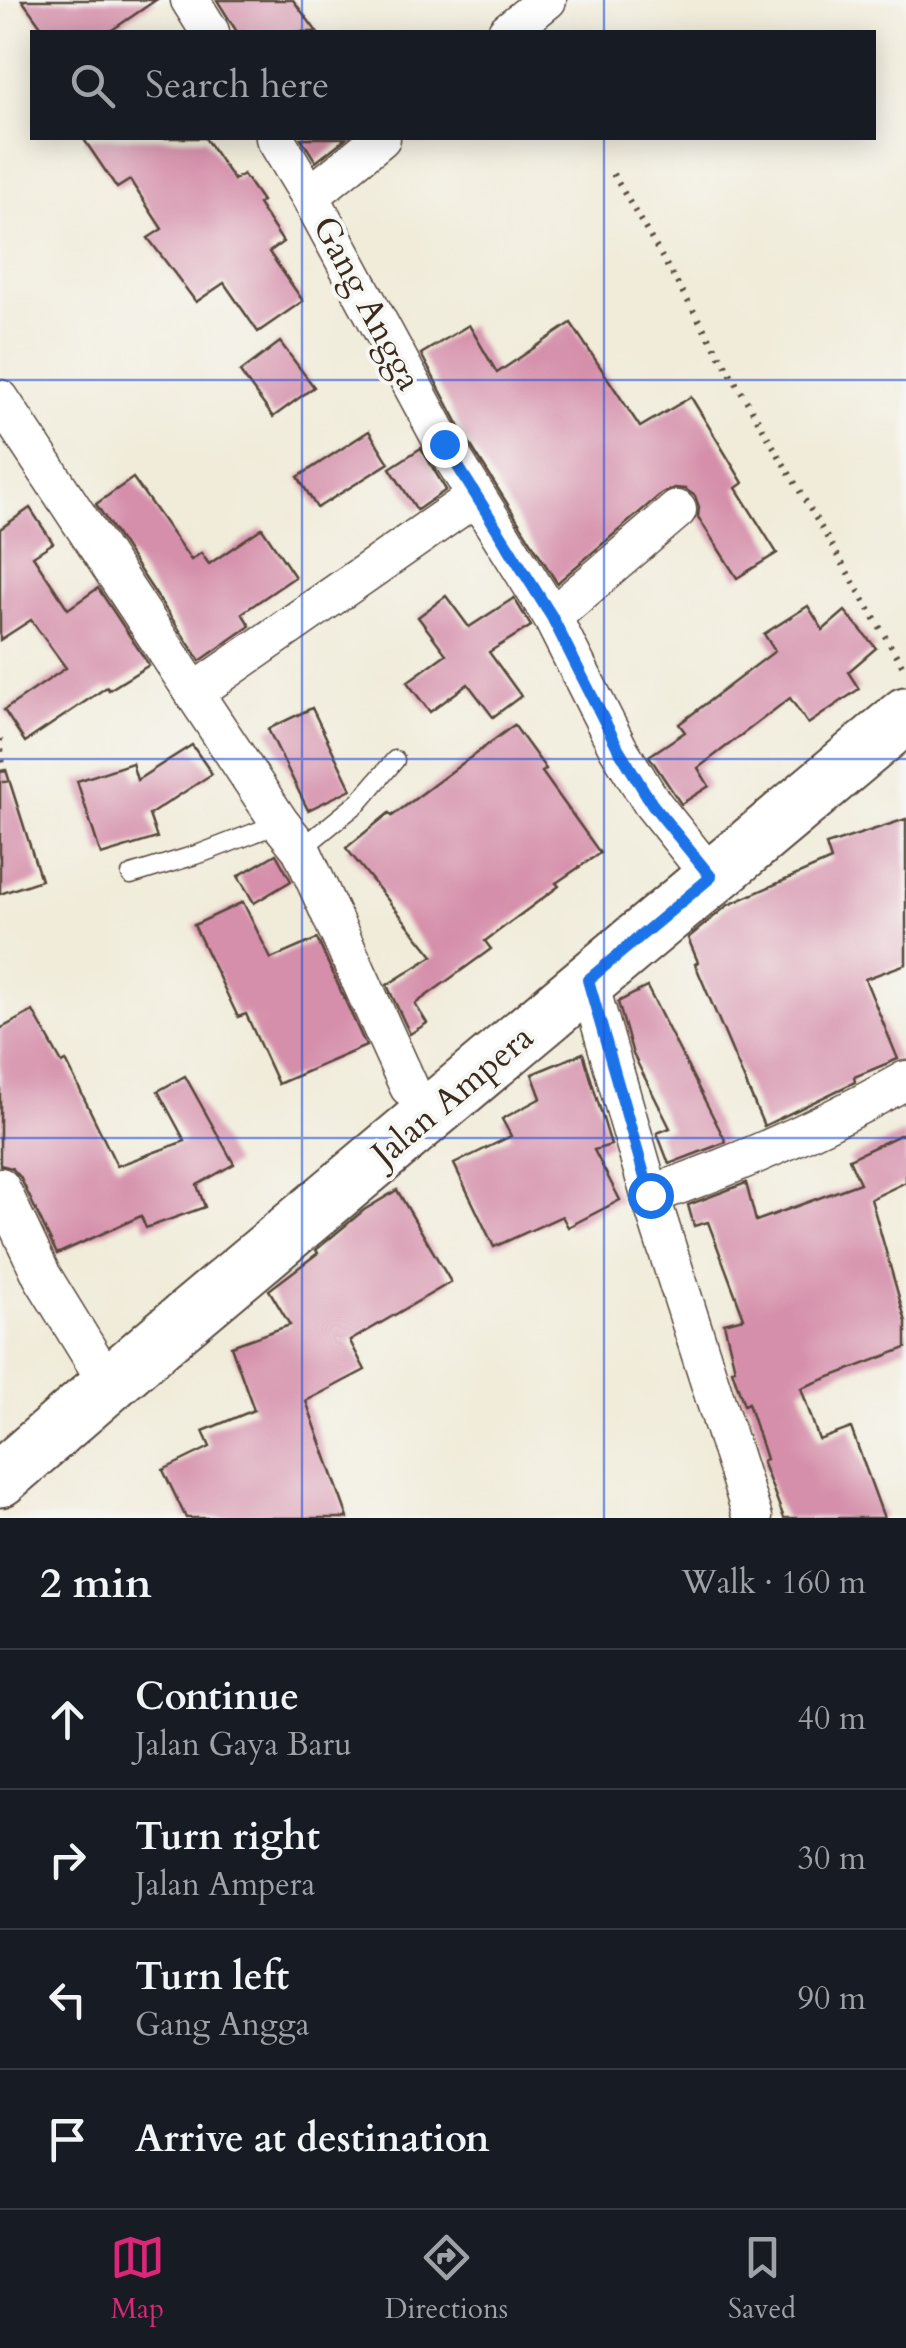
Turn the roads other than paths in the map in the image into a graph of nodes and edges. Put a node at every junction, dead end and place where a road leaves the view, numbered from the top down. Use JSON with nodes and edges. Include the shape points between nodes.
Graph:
{"nodes":[{"id":1,"x":190,"y":0,"type":"edge"},
{"id":2,"x":547,"y":0,"type":"edge"},
{"id":3,"x":209,"y":30,"type":"edge"},
{"id":4,"x":510,"y":30,"type":"edge"},
{"id":5,"x":276,"y":140,"type":"edge"},
{"id":6,"x":378,"y":140,"type":"edge"},
{"id":7,"x":310,"y":196,"type":"junction"},
{"id":8,"x":0,"y":399,"type":"edge"},
{"id":9,"x":475,"y":497,"type":"junction"},
{"id":10,"x":677,"y":510,"type":"dead end"},
{"id":11,"x":552,"y":617,"type":"junction"},
{"id":12,"x":906,"y":680,"type":"edge"},
{"id":13,"x":195,"y":692,"type":"junction"},
{"id":14,"x":906,"y":715,"type":"edge"},
{"id":15,"x":395,"y":760,"type":"dead end"},
{"id":16,"x":291,"y":836,"type":"junction"},
{"id":17,"x":702,"y":865,"type":"junction"},
{"id":18,"x":131,"y":875,"type":"dead end"},
{"id":19,"x":588,"y":980,"type":"junction"},
{"id":20,"x":906,"y":1080,"type":"edge"},
{"id":21,"x":409,"y":1087,"type":"junction"},
{"id":22,"x":0,"y":1186,"type":"edge"},
{"id":23,"x":650,"y":1195,"type":"junction"},
{"id":24,"x":100,"y":1372,"type":"junction"},
{"id":25,"x":0,"y":1437,"type":"edge"},
{"id":26,"x":0,"y":1478,"type":"edge"},
{"id":27,"x":753,"y":1518,"type":"edge"}],
"edges":[{"from":1,"to":3,"type":"street"},
{"from":2,"to":4,"type":"street"},
{"from":5,"to":7,"type":"street","name":"Gang Angga"},
{"from":6,"to":7,"type":"street"},
{"from":7,"to":9,"type":"street","name":"Gang Angga"},
{"from":8,"to":13,"type":"street"},
{"from":9,"to":11,"type":"street","name":"Gang Angga"},
{"from":9,"to":13,"type":"street"},
{"from":10,"to":11,"type":"street"},
{"from":11,"to":17,"type":"street","name":"Gang Angga","via":[[618,748],[652,804]]},
{"from":12,"to":17,"type":"main road","name":"Jalan Ampera"},
{"from":13,"to":16,"type":"street"},
{"from":14,"to":17,"type":"main road","name":"Jalan Ampera"},
{"from":15,"to":16,"type":"lane","via":[[359,802]]},
{"from":16,"to":18,"type":"lane"},
{"from":16,"to":21,"type":"street"},
{"from":17,"to":19,"type":"main road","name":"Jalan Ampera"},
{"from":17,"to":21,"type":"main road","name":"Jalan Ampera"},
{"from":19,"to":23,"type":"street"},
{"from":19,"to":24,"type":"main road","name":"Jalan Ampera"},
{"from":20,"to":23,"type":"street","via":[[739,1164]]},
{"from":21,"to":24,"type":"main road","name":"Jalan Ampera"},
{"from":22,"to":24,"type":"street","via":[[42,1276]]},
{"from":23,"to":27,"type":"street"},
{"from":24,"to":25,"type":"main road","name":"Jalan Ampera"},
{"from":24,"to":26,"type":"main road","name":"Jalan Ampera"}]}
